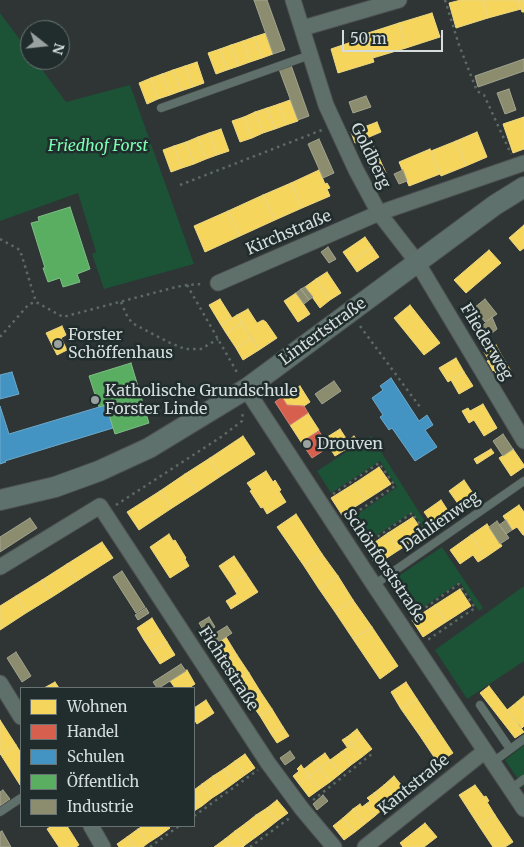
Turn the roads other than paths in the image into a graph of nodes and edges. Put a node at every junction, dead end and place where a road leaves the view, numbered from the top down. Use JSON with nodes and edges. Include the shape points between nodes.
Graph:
{"nodes":[{"id":1,"x":293,"y":0,"type":"edge"},
{"id":2,"x":399,"y":0,"type":"edge"},
{"id":3,"x":302,"y":28,"type":"junction"},
{"id":4,"x":310,"y":55,"type":"junction"},
{"id":5,"x":161,"y":108,"type":"dead end"},
{"id":6,"x":520,"y":165,"type":"edge"},
{"id":7,"x":524,"y":187,"type":"edge"},
{"id":8,"x":379,"y":214,"type":"junction"},
{"id":9,"x":417,"y":262,"type":"junction"},
{"id":10,"x":218,"y":283,"type":"road end"},
{"id":11,"x":246,"y":388,"type":"junction"},
{"id":12,"x":524,"y":440,"type":"edge"},
{"id":13,"x":524,"y":482,"type":"edge"},
{"id":14,"x":0,"y":500,"type":"edge"},
{"id":15,"x":0,"y":567,"type":"edge"},
{"id":16,"x":374,"y":585,"type":"junction"},
{"id":17,"x":0,"y":683,"type":"edge"},
{"id":18,"x":480,"y":705,"type":"dead end"},
{"id":19,"x":20,"y":715,"type":"edge"},
{"id":20,"x":524,"y":739,"type":"edge"},
{"id":21,"x":510,"y":749,"type":"junction"},
{"id":22,"x":489,"y":756,"type":"junction"},
{"id":23,"x":524,"y":779,"type":"edge"},
{"id":24,"x":511,"y":789,"type":"junction"},
{"id":25,"x":20,"y":799,"type":"edge"},
{"id":26,"x":524,"y":809,"type":"edge"},
{"id":27,"x":0,"y":812,"type":"edge"},
{"id":28,"x":92,"y":827,"type":"edge"},
{"id":29,"x":103,"y":847,"type":"edge"},
{"id":30,"x":334,"y":847,"type":"edge"},
{"id":31,"x":365,"y":847,"type":"edge"}],
"edges":[{"from":1,"to":3,"type":"street","name":"Goldberg"},
{"from":2,"to":3,"type":"street"},
{"from":3,"to":4,"type":"street","name":"Goldberg"},
{"from":4,"to":5,"type":"lane"},
{"from":4,"to":8,"type":"street","name":"Goldberg","via":[[326,105]]},
{"from":6,"to":8,"type":"street","name":"Kirchstraße"},
{"from":7,"to":9,"type":"main road","name":"Lintertstraße"},
{"from":8,"to":9,"type":"street","name":"Goldberg"},
{"from":8,"to":10,"type":"street","name":"Kirchstraße"},
{"from":9,"to":11,"type":"main road","name":"Lintertstraße"},
{"from":9,"to":12,"type":"street","name":"Fliederweg"},
{"from":11,"to":14,"type":"main road","name":"Lintertstraße","via":[[141,452],[55,487]]},
{"from":11,"to":16,"type":"street","name":"Schönforststraße"},
{"from":13,"to":16,"type":"lane","name":"Dahlienweg"},
{"from":15,"to":30,"type":"street","name":"Fichtestraße","via":[[102,510],[268,763]]},
{"from":16,"to":22,"type":"street","name":"Schönforststraße"},
{"from":17,"to":19,"type":"street"},
{"from":18,"to":21,"type":"lane"},
{"from":20,"to":21,"type":"lane"},
{"from":21,"to":22,"type":"lane"},
{"from":22,"to":24,"type":"street","name":"Schönforststraße"},
{"from":22,"to":31,"type":"street","name":"Kantstraße"},
{"from":23,"to":24,"type":"lane"},
{"from":24,"to":26,"type":"street","name":"Schönforststraße"},
{"from":25,"to":27,"type":"lane"},
{"from":28,"to":29,"type":"street"}]}
